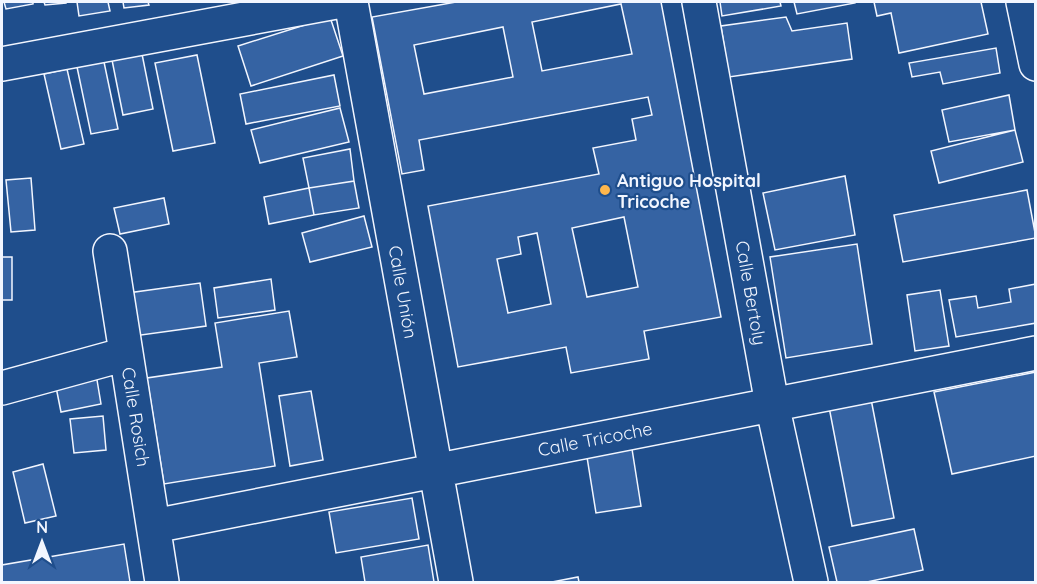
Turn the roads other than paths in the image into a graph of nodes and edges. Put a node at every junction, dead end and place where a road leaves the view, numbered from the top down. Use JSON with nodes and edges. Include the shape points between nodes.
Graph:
{"nodes":[{"id":1,"x":336,"y":2,"type":"edge"},
{"id":2,"x":351,"y":2,"type":"edge"},
{"id":3,"x":699,"y":2,"type":"edge"},
{"id":4,"x":1023,"y":2,"type":"edge"},
{"id":5,"x":2,"y":64,"type":"edge"},
{"id":6,"x":1035,"y":64,"type":"edge"},
{"id":7,"x":110,"y":251,"type":"dead end"},
{"id":8,"x":1035,"y":353,"type":"edge"},
{"id":9,"x":126,"y":354,"type":"junction"},
{"id":10,"x":2,"y":388,"type":"edge"},
{"id":11,"x":771,"y":404,"type":"junction"},
{"id":12,"x":434,"y":471,"type":"junction"},
{"id":13,"x":154,"y":526,"type":"junction"},
{"id":14,"x":162,"y":582,"type":"edge"},
{"id":15,"x":456,"y":582,"type":"edge"},
{"id":16,"x":811,"y":582,"type":"edge"}],
"edges":[{"from":1,"to":5,"type":"street"},
{"from":2,"to":12,"type":"street","name":"Calle Unión"},
{"from":3,"to":11,"type":"street","name":"Calle Bertoly"},
{"from":4,"to":6,"type":"street"},
{"from":7,"to":9,"type":"street","name":"Calle Rosich"},
{"from":8,"to":11,"type":"street","name":"Calle Tricoche"},
{"from":9,"to":10,"type":"street"},
{"from":9,"to":13,"type":"street","name":"Calle Rosich"},
{"from":11,"to":12,"type":"street","name":"Calle Tricoche"},
{"from":11,"to":16,"type":"street","name":"Calle Bertoly"},
{"from":12,"to":13,"type":"street","name":"Calle Tricoche"},
{"from":12,"to":15,"type":"street","name":"Calle Unión"},
{"from":13,"to":14,"type":"street","name":"Calle Rosich"}]}
